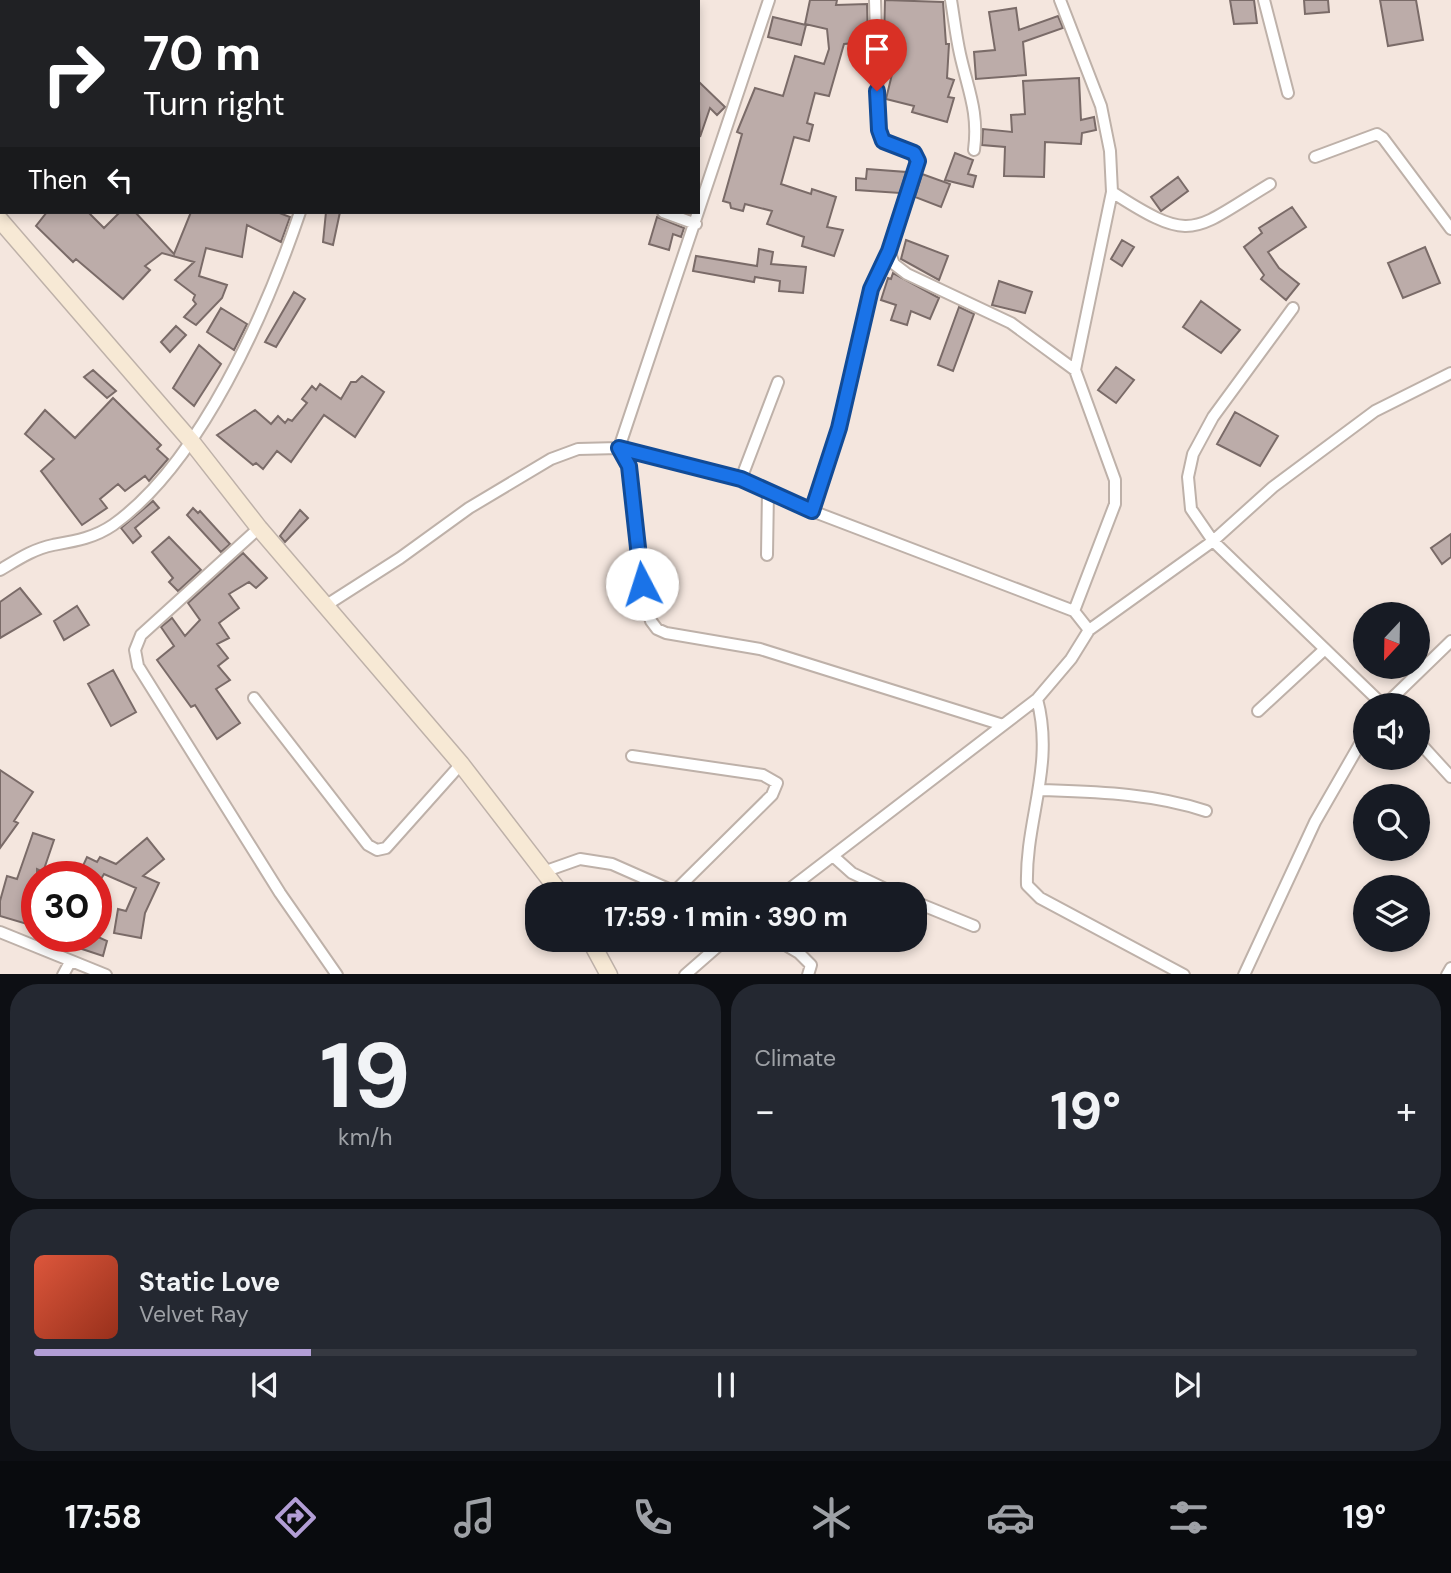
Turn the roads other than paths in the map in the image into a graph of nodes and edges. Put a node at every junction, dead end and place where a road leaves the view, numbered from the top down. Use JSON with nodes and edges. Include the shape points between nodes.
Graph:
{"nodes":[{"id":1,"x":769,"y":0,"type":"edge"},
{"id":2,"x":875,"y":0,"type":"edge"},
{"id":3,"x":951,"y":0,"type":"edge"},
{"id":4,"x":1060,"y":0,"type":"edge"},
{"id":5,"x":1264,"y":0,"type":"edge"},
{"id":6,"x":1288,"y":93,"type":"dead end"},
{"id":7,"x":974,"y":150,"type":"dead end"},
{"id":8,"x":1315,"y":157,"type":"dead end"},
{"id":9,"x":1270,"y":184,"type":"dead end"},
{"id":10,"x":1112,"y":192,"type":"junction"},
{"id":11,"x":700,"y":212,"type":"edge"},
{"id":12,"x":299,"y":214,"type":"edge"},
{"id":13,"x":668,"y":214,"type":"edge"},
{"id":14,"x":699,"y":214,"type":"edge"},
{"id":15,"x":0,"y":220,"type":"edge"},
{"id":16,"x":696,"y":224,"type":"junction"},
{"id":17,"x":1451,"y":229,"type":"edge"},
{"id":18,"x":889,"y":251,"type":"junction"},
{"id":19,"x":1293,"y":308,"type":"dead end"},
{"id":20,"x":1075,"y":370,"type":"junction"},
{"id":21,"x":1451,"y":373,"type":"edge"},
{"id":22,"x":778,"y":382,"type":"dead end"},
{"id":23,"x":191,"y":441,"type":"junction"},
{"id":24,"x":619,"y":448,"type":"junction"},
{"id":25,"x":741,"y":479,"type":"junction"},
{"id":26,"x":768,"y":490,"type":"junction"},
{"id":27,"x":812,"y":511,"type":"junction"},
{"id":28,"x":259,"y":528,"type":"junction"},
{"id":29,"x":1213,"y":541,"type":"junction"},
{"id":30,"x":767,"y":555,"type":"dead end"},
{"id":31,"x":0,"y":570,"type":"edge"},
{"id":32,"x":325,"y":606,"type":"junction"},
{"id":33,"x":1074,"y":611,"type":"junction"},
{"id":34,"x":1089,"y":630,"type":"junction"},
{"id":35,"x":1451,"y":642,"type":"edge"},
{"id":36,"x":1325,"y":649,"type":"junction"},
{"id":37,"x":1371,"y":693,"type":"edge"},
{"id":38,"x":1397,"y":693,"type":"edge"},
{"id":39,"x":254,"y":698,"type":"dead end"},
{"id":40,"x":1037,"y":699,"type":"junction"},
{"id":41,"x":1258,"y":711,"type":"dead end"},
{"id":42,"x":1003,"y":725,"type":"junction"},
{"id":43,"x":1430,"y":754,"type":"edge"},
{"id":44,"x":1353,"y":756,"type":"edge"},
{"id":45,"x":632,"y":757,"type":"dead end"},
{"id":46,"x":461,"y":764,"type":"junction"},
{"id":47,"x":1451,"y":777,"type":"edge"},
{"id":48,"x":1040,"y":790,"type":"junction"},
{"id":49,"x":1206,"y":811,"type":"dead end"},
{"id":50,"x":833,"y":856,"type":"junction"},
{"id":51,"x":546,"y":871,"type":"junction"},
{"id":52,"x":553,"y":882,"type":"edge"},
{"id":53,"x":652,"y":882,"type":"edge"},
{"id":54,"x":688,"y":882,"type":"edge"},
{"id":55,"x":799,"y":882,"type":"edge"},
{"id":56,"x":871,"y":882,"type":"edge"},
{"id":57,"x":927,"y":907,"type":"edge"},
{"id":58,"x":974,"y":926,"type":"dead end"},
{"id":59,"x":0,"y":932,"type":"edge"},
{"id":60,"x":597,"y":952,"type":"edge"},
{"id":61,"x":711,"y":952,"type":"edge"},
{"id":62,"x":793,"y":952,"type":"edge"},
{"id":63,"x":70,"y":962,"type":"junction"},
{"id":64,"x":64,"y":974,"type":"edge"},
{"id":65,"x":103,"y":974,"type":"edge"},
{"id":66,"x":336,"y":974,"type":"edge"},
{"id":67,"x":608,"y":974,"type":"edge"},
{"id":68,"x":686,"y":974,"type":"edge"},
{"id":69,"x":808,"y":974,"type":"edge"},
{"id":70,"x":1182,"y":974,"type":"edge"},
{"id":71,"x":1244,"y":974,"type":"edge"}],
"edges":[{"from":1,"to":11,"type":"street"},
{"from":2,"to":18,"type":"street","via":[[879,130],[883,141],[914,153],[918,161]]},
{"from":3,"to":7,"type":"street","via":[[960,55],[972,91],[977,127]]},
{"from":4,"to":10,"type":"street","via":[[1101,106]]},
{"from":5,"to":6,"type":"street"},
{"from":8,"to":17,"type":"street","via":[[1377,134]]},
{"from":9,"to":10,"type":"street","via":[[1206,223],[1185,228],[1151,218]]},
{"from":10,"to":20,"type":"street"},
{"from":12,"to":23,"type":"street","via":[[276,282],[251,335]]},
{"from":13,"to":16,"type":"street"},
{"from":14,"to":16,"type":"street"},
{"from":15,"to":23,"type":"street"},
{"from":16,"to":24,"type":"street"},
{"from":18,"to":20,"type":"street","via":[[894,264],[907,274],[1011,323]]},
{"from":18,"to":27,"type":"street","via":[[871,289],[839,428]]},
{"from":19,"to":29,"type":"street","via":[[1213,417],[1193,454],[1188,477],[1191,509]]},
{"from":20,"to":33,"type":"street","via":[[1115,480],[1115,504]]},
{"from":21,"to":29,"type":"street","via":[[1375,411],[1273,487]]},
{"from":22,"to":25,"type":"street"},
{"from":23,"to":28,"type":"street"},
{"from":23,"to":31,"type":"street","via":[[166,475],[113,525],[90,537],[26,554]]},
{"from":24,"to":25,"type":"street"},
{"from":24,"to":32,"type":"street","via":[[578,449],[551,459],[469,508]]},
{"from":24,"to":42,"type":"street","via":[[629,466],[642,584],[657,629],[760,649]]},
{"from":25,"to":26,"type":"street"},
{"from":26,"to":27,"type":"street"},
{"from":26,"to":30,"type":"street"},
{"from":27,"to":33,"type":"street"},
{"from":28,"to":32,"type":"street"},
{"from":28,"to":66,"type":"street","via":[[141,635],[135,650],[138,666],[279,893]]},
{"from":29,"to":34,"type":"street"},
{"from":29,"to":36,"type":"street"},
{"from":32,"to":46,"type":"street"},
{"from":33,"to":34,"type":"street"},
{"from":34,"to":40,"type":"street"},
{"from":35,"to":38,"type":"street"},
{"from":36,"to":37,"type":"street"},
{"from":36,"to":41,"type":"street"},
{"from":39,"to":46,"type":"street","via":[[368,845],[377,850],[386,848]]},
{"from":40,"to":42,"type":"street"},
{"from":40,"to":48,"type":"street","via":[[1044,724]]},
{"from":42,"to":50,"type":"street"},
{"from":43,"to":47,"type":"street"},
{"from":44,"to":71,"type":"street","via":[[1315,822]]},
{"from":45,"to":54,"type":"street","via":[[763,775],[777,783],[772,795]]},
{"from":46,"to":51,"type":"street"},
{"from":48,"to":49,"type":"street","via":[[1105,792],[1179,802]]},
{"from":48,"to":70,"type":"street","via":[[1026,866],[1027,885],[1040,898]]},
{"from":50,"to":55,"type":"street"},
{"from":50,"to":56,"type":"street"},
{"from":51,"to":52,"type":"street"},
{"from":51,"to":53,"type":"street","via":[[580,859],[612,864]]},
{"from":57,"to":58,"type":"street"},
{"from":59,"to":63,"type":"street"},
{"from":60,"to":67,"type":"street"},
{"from":61,"to":68,"type":"street"},
{"from":62,"to":69,"type":"street","via":[[811,965]]},
{"from":63,"to":64,"type":"street"},
{"from":63,"to":65,"type":"street"}]}
